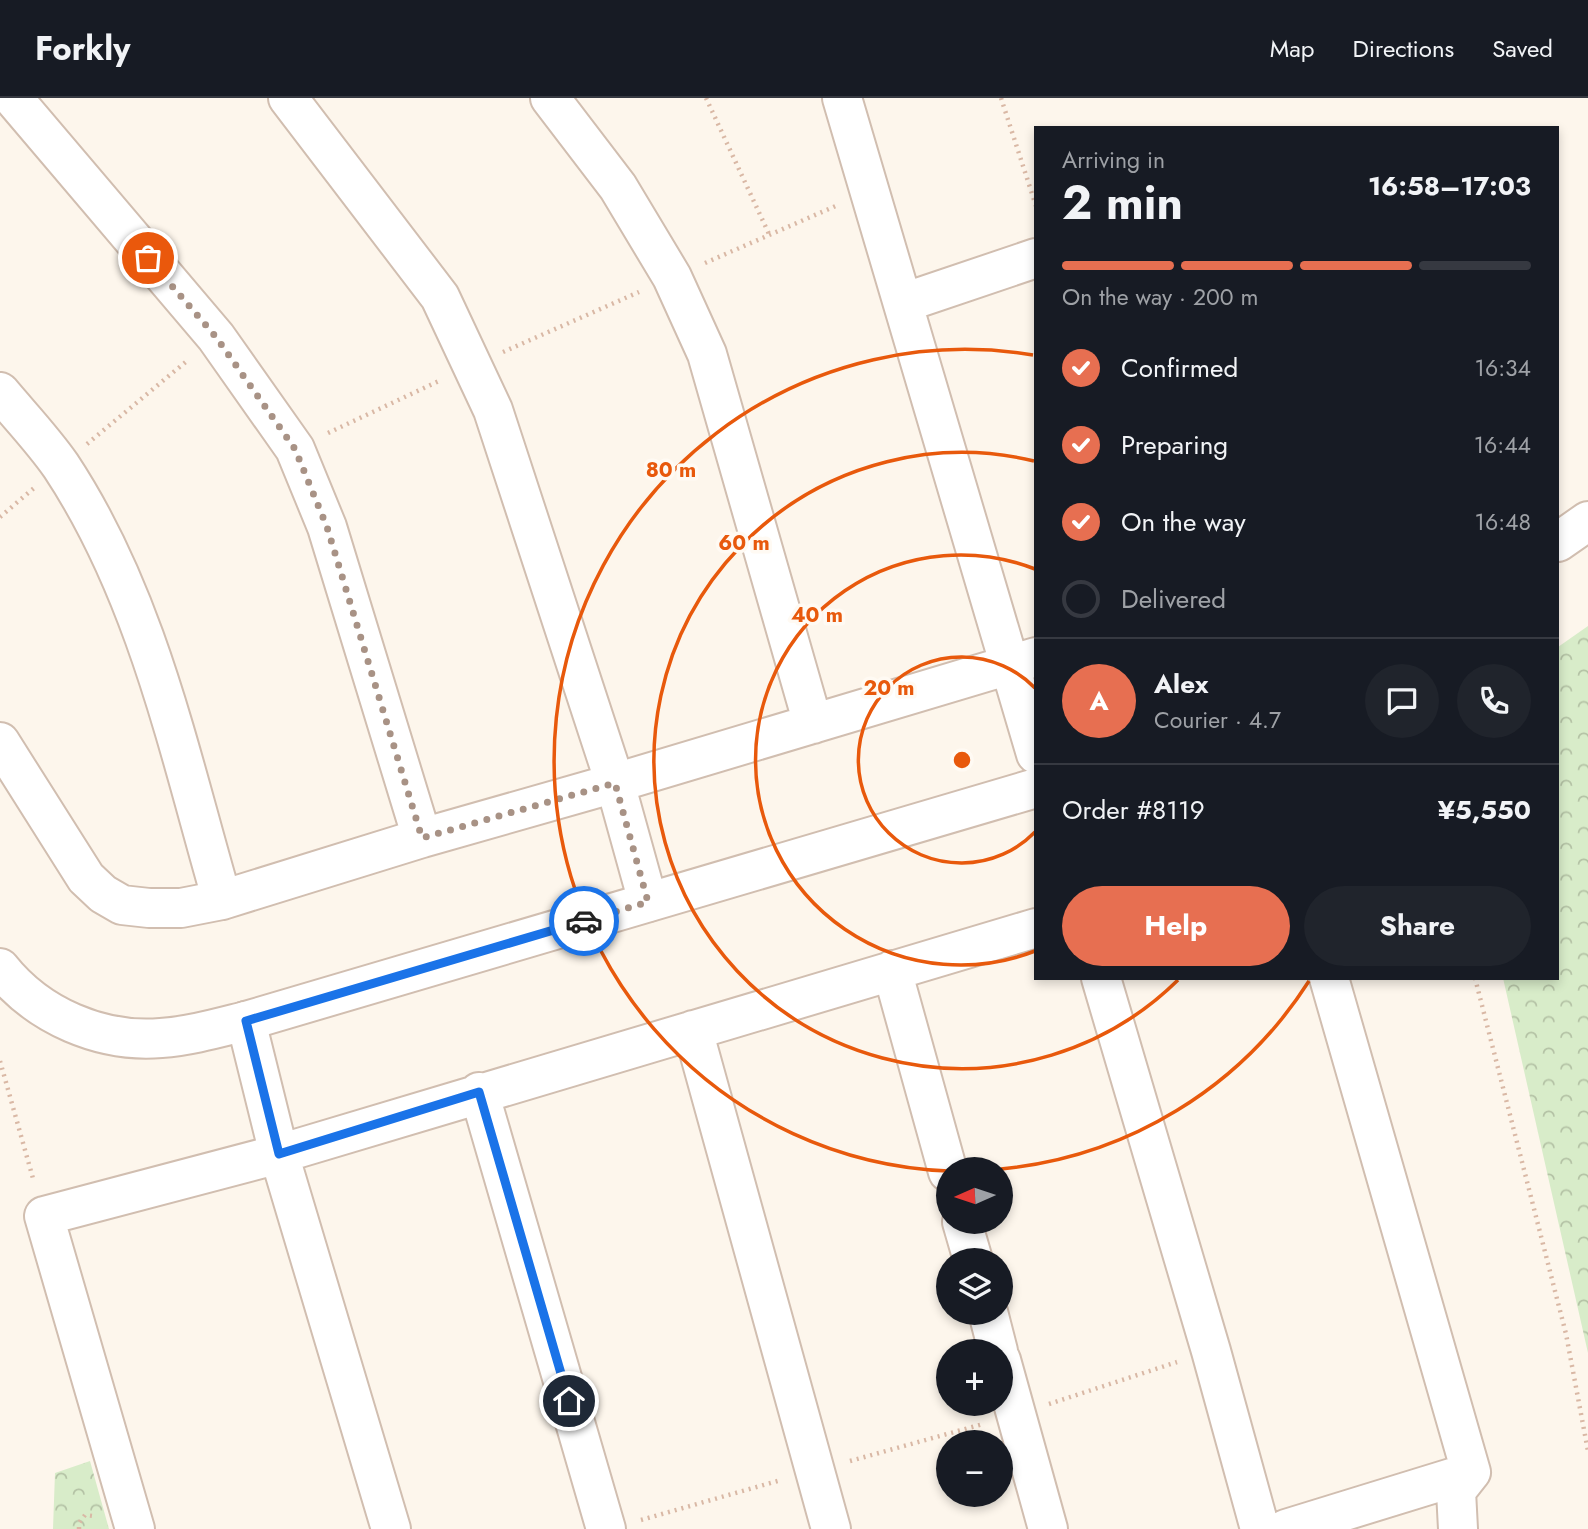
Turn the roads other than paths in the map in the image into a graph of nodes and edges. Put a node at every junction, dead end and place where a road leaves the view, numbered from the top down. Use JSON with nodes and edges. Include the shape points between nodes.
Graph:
{"nodes":[{"id":1,"x":13,"y":98,"type":"edge"},
{"id":2,"x":288,"y":98,"type":"edge"},
{"id":3,"x":550,"y":98,"type":"edge"},
{"id":4,"x":842,"y":98,"type":"edge"},
{"id":5,"x":1034,"y":259,"type":"edge"},
{"id":6,"x":903,"y":303,"type":"junction"},
{"id":7,"x":0,"y":392,"type":"edge"},
{"id":8,"x":1588,"y":522,"type":"edge"},
{"id":9,"x":1559,"y":541,"type":"edge"},
{"id":10,"x":1023,"y":661,"type":"edge"},
{"id":11,"x":814,"y":724,"type":"junction"},
{"id":12,"x":1034,"y":740,"type":"edge"},
{"id":13,"x":0,"y":742,"type":"edge"},
{"id":14,"x":615,"y":783,"type":"junction"},
{"id":15,"x":1034,"y":789,"type":"edge"},
{"id":16,"x":422,"y":838,"type":"junction"},
{"id":17,"x":222,"y":900,"type":"junction"},
{"id":18,"x":648,"y":902,"type":"junction"},
{"id":19,"x":1034,"y":929,"type":"edge"},
{"id":20,"x":0,"y":968,"type":"edge"},
{"id":21,"x":892,"y":970,"type":"junction"},
{"id":22,"x":1102,"y":980,"type":"edge"},
{"id":23,"x":1330,"y":980,"type":"edge"},
{"id":24,"x":246,"y":1021,"type":"junction"},
{"id":25,"x":693,"y":1030,"type":"junction"},
{"id":26,"x":479,"y":1092,"type":"junction"},
{"id":27,"x":279,"y":1154,"type":"junction"},
{"id":28,"x":944,"y":1157,"type":"edge"},
{"id":29,"x":1013,"y":1404,"type":"edge"},
{"id":30,"x":1471,"y":1472,"type":"junction"},
{"id":31,"x":621,"y":1525,"type":"edge"},
{"id":32,"x":135,"y":1529,"type":"edge"},
{"id":33,"x":391,"y":1529,"type":"edge"},
{"id":34,"x":831,"y":1529,"type":"edge"},
{"id":35,"x":1048,"y":1529,"type":"edge"},
{"id":36,"x":1260,"y":1529,"type":"edge"},
{"id":37,"x":1286,"y":1529,"type":"edge"},
{"id":38,"x":1458,"y":1529,"type":"edge"}],
"edges":[{"from":1,"to":16,"type":"street","via":[[216,337],[295,449],[327,527]]},
{"from":2,"to":14,"type":"street","via":[[440,297],[474,364]]},
{"from":3,"to":11,"type":"street","via":[[618,187],[672,277],[707,354]]},
{"from":4,"to":6,"type":"street"},
{"from":5,"to":6,"type":"street"},
{"from":6,"to":10,"type":"street"},
{"from":7,"to":17,"type":"street","via":[[60,466],[111,554],[146,638]]},
{"from":8,"to":9,"type":"street"},
{"from":10,"to":11,"type":"street"},
{"from":10,"to":12,"type":"street"},
{"from":11,"to":14,"type":"street"},
{"from":13,"to":17,"type":"street","via":[[86,878],[103,894],[122,905],[149,908]]},
{"from":14,"to":16,"type":"street"},
{"from":14,"to":18,"type":"street"},
{"from":15,"to":18,"type":"street"},
{"from":16,"to":17,"type":"street"},
{"from":18,"to":24,"type":"street"},
{"from":19,"to":21,"type":"street"},
{"from":20,"to":24,"type":"street","via":[[45,1010],[91,1030],[139,1039],[162,1038]]},
{"from":21,"to":25,"type":"street"},
{"from":21,"to":28,"type":"street"},
{"from":22,"to":36,"type":"street"},
{"from":23,"to":30,"type":"street"},
{"from":24,"to":27,"type":"street"},
{"from":25,"to":26,"type":"street"},
{"from":25,"to":34,"type":"street"},
{"from":26,"to":27,"type":"street"},
{"from":26,"to":31,"type":"street"},
{"from":27,"to":32,"type":"street","via":[[44,1216]]},
{"from":27,"to":33,"type":"street"},
{"from":29,"to":35,"type":"street"},
{"from":30,"to":37,"type":"street"},
{"from":30,"to":38,"type":"street","via":[[1456,1491]]}]}
